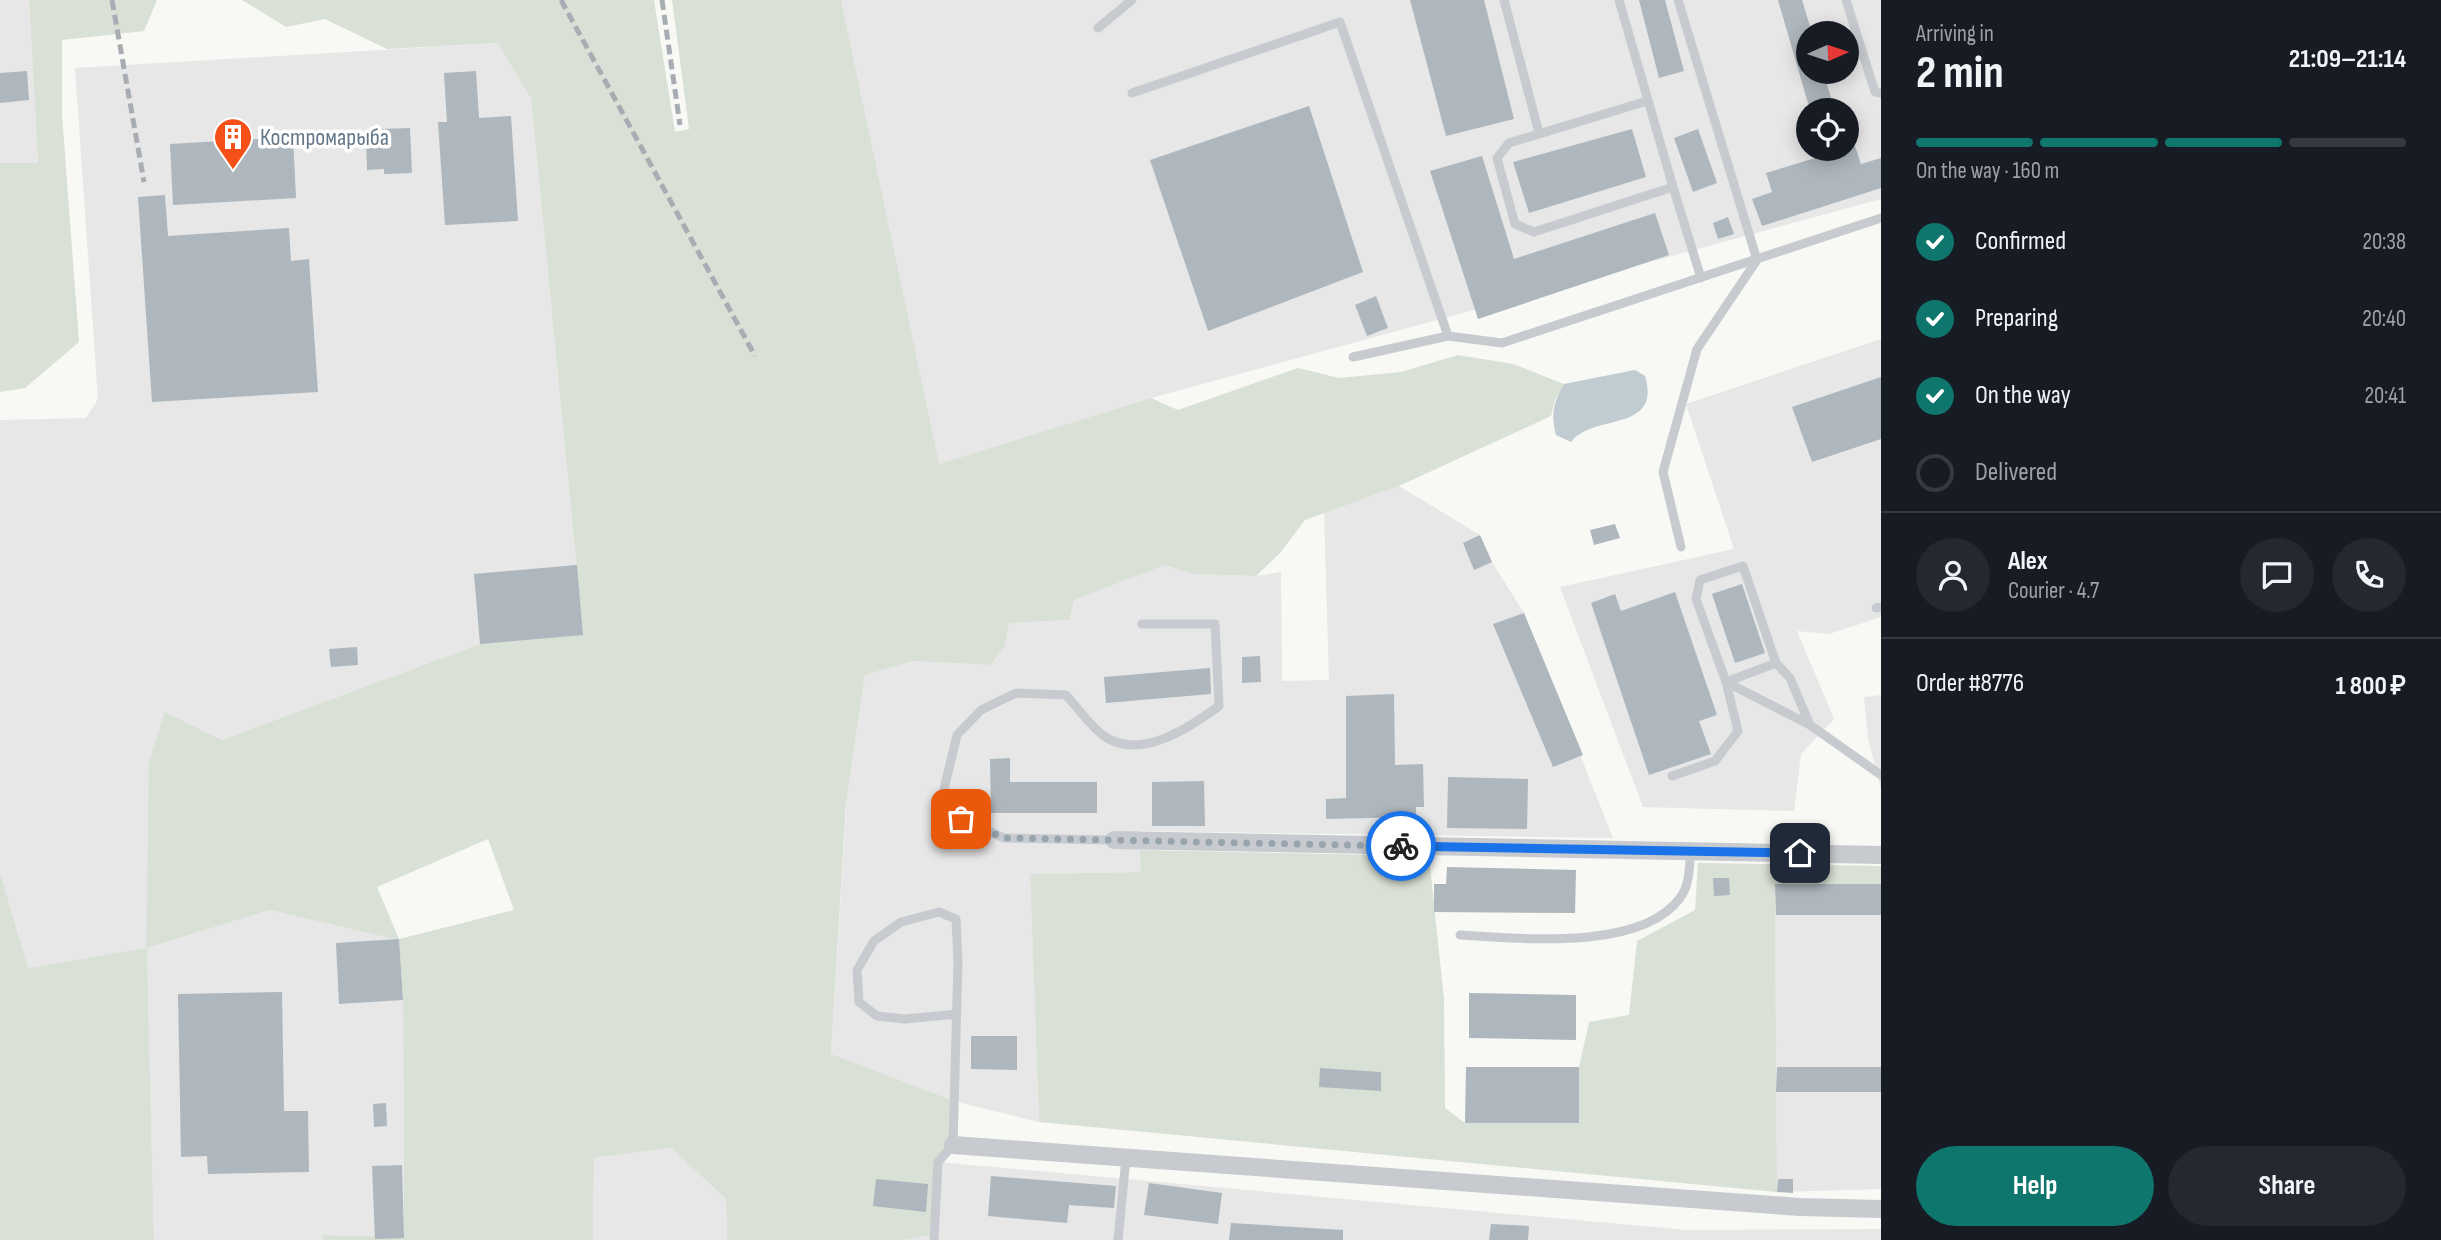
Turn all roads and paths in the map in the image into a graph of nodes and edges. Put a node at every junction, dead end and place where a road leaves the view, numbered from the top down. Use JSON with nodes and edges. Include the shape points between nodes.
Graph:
{"nodes":[{"id":1,"x":1132,"y":0,"type":"edge"},
{"id":2,"x":1504,"y":0,"type":"edge"},
{"id":3,"x":1619,"y":0,"type":"edge"},
{"id":4,"x":1678,"y":0,"type":"edge"},
{"id":5,"x":1846,"y":0,"type":"edge"},
{"id":6,"x":1098,"y":28,"type":"dead end"},
{"id":7,"x":1132,"y":93,"type":"dead end"},
{"id":8,"x":1881,"y":93,"type":"edge"},
{"id":9,"x":1647,"y":101,"type":"junction"},
{"id":10,"x":1539,"y":133,"type":"junction"},
{"id":11,"x":1673,"y":187,"type":"junction"},
{"id":12,"x":1881,"y":218,"type":"edge"},
{"id":13,"x":1757,"y":260,"type":"junction"},
{"id":14,"x":1701,"y":278,"type":"junction"},
{"id":15,"x":1448,"y":336,"type":"junction"},
{"id":16,"x":1353,"y":358,"type":"dead end"},
{"id":17,"x":1681,"y":547,"type":"dead end"},
{"id":18,"x":1143,"y":624,"type":"dead end"},
{"id":19,"x":1776,"y":663,"type":"junction"},
{"id":20,"x":1726,"y":682,"type":"junction"},
{"id":21,"x":1810,"y":725,"type":"junction"},
{"id":22,"x":1881,"y":775,"type":"edge"},
{"id":23,"x":1672,"y":776,"type":"dead end"},
{"id":24,"x":1114,"y":841,"type":"joint"},
{"id":25,"x":1691,"y":852,"type":"junction"},
{"id":26,"x":1881,"y":855,"type":"edge"},
{"id":27,"x":1460,"y":935,"type":"dead end"},
{"id":28,"x":957,"y":1014,"type":"junction"},
{"id":29,"x":953,"y":1145,"type":"junction"},
{"id":30,"x":1126,"y":1158,"type":"junction"},
{"id":31,"x":1881,"y":1209,"type":"edge"},
{"id":32,"x":934,"y":1240,"type":"edge"},
{"id":33,"x":1118,"y":1240,"type":"edge"}],
"edges":[{"from":1,"to":6,"type":"lane"},
{"from":2,"to":10,"type":"lane"},
{"from":3,"to":9,"type":"lane"},
{"from":4,"to":13,"type":"lane"},
{"from":5,"to":8,"type":"lane","via":[[1875,92]]},
{"from":7,"to":15,"type":"lane","via":[[1340,22]]},
{"from":9,"to":10,"type":"lane"},
{"from":9,"to":11,"type":"lane"},
{"from":10,"to":11,"type":"lane","via":[[1509,143],[1497,158],[1515,224],[1534,232]]},
{"from":11,"to":14,"type":"lane"},
{"from":12,"to":13,"type":"lane"},
{"from":13,"to":14,"type":"lane"},
{"from":13,"to":17,"type":"lane","via":[[1697,349],[1663,472]]},
{"from":14,"to":15,"type":"lane","via":[[1502,343]]},
{"from":15,"to":16,"type":"lane"},
{"from":18,"to":24,"type":"lane","via":[[1215,624],[1219,706],[1193,726],[1127,746],[1103,736],[1066,695],[1016,693],[981,710],[957,735],[939,810],[1004,838]]},
{"from":19,"to":20,"type":"lane"},
{"from":19,"to":20,"type":"lane","via":[[1743,566],[1700,580],[1696,599]]},
{"from":19,"to":21,"type":"lane","via":[[1790,678]]},
{"from":20,"to":21,"type":"lane"},
{"from":20,"to":23,"type":"lane","via":[[1738,731],[1715,761]]},
{"from":21,"to":22,"type":"lane"},
{"from":24,"to":25,"type":"street"},
{"from":25,"to":26,"type":"street"},
{"from":25,"to":27,"type":"lane","via":[[1688,882],[1680,898],[1660,915],[1632,928],[1567,940]]},
{"from":28,"to":28,"type":"lane","via":[[877,1016],[859,1002],[857,971],[874,941],[901,922],[939,912],[956,919]]},
{"from":28,"to":29,"type":"lane"},
{"from":29,"to":30,"type":"street"},
{"from":29,"to":32,"type":"lane","via":[[938,1162]]},
{"from":30,"to":31,"type":"street"},
{"from":30,"to":33,"type":"lane"}]}
